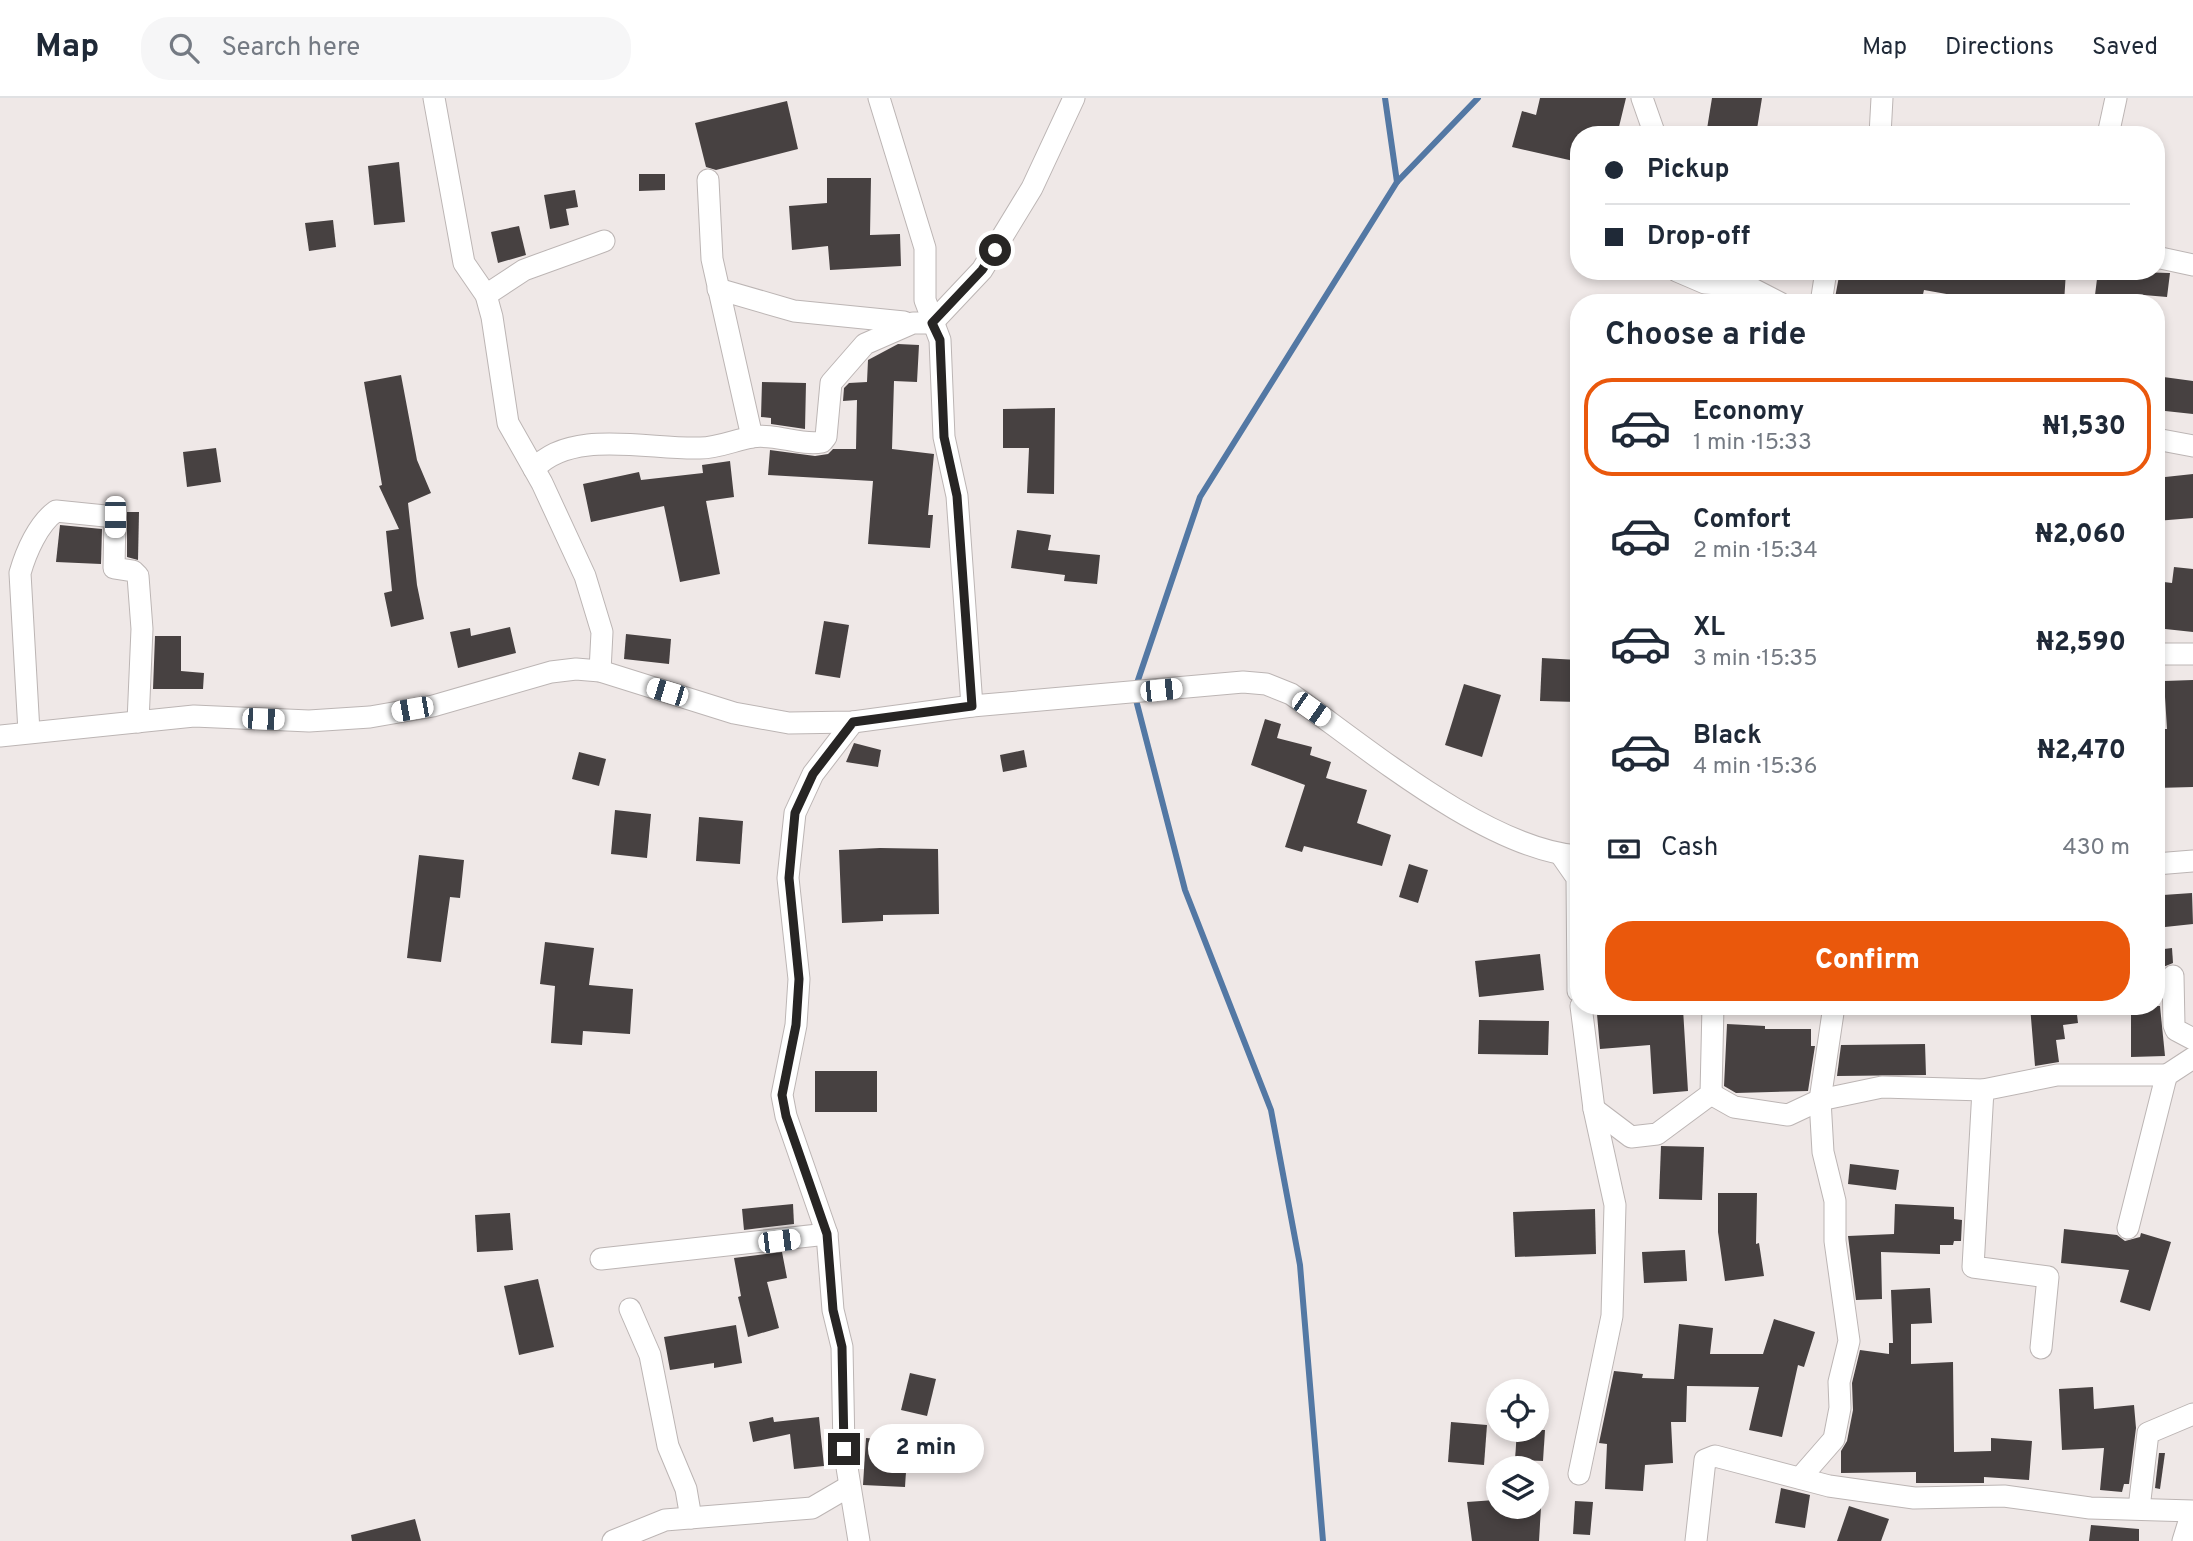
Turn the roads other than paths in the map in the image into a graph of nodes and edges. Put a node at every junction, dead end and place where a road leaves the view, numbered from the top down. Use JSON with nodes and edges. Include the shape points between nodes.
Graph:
{"nodes":[{"id":1,"x":434,"y":98,"type":"edge"},
{"id":2,"x":879,"y":98,"type":"edge"},
{"id":3,"x":1074,"y":98,"type":"edge"},
{"id":4,"x":1643,"y":98,"type":"edge"},
{"id":5,"x":1882,"y":98,"type":"edge"},
{"id":6,"x":2116,"y":98,"type":"edge"},
{"id":7,"x":1652,"y":126,"type":"edge"},
{"id":8,"x":1880,"y":126,"type":"edge"},
{"id":9,"x":2110,"y":126,"type":"edge"},
{"id":10,"x":708,"y":180,"type":"dead end"},
{"id":11,"x":604,"y":241,"type":"dead end"},
{"id":12,"x":2165,"y":259,"type":"edge"},
{"id":13,"x":2193,"y":265,"type":"edge"},
{"id":14,"x":1696,"y":280,"type":"edge"},
{"id":15,"x":718,"y":289,"type":"junction"},
{"id":16,"x":1763,"y":294,"type":"edge"},
{"id":17,"x":486,"y":295,"type":"junction"},
{"id":18,"x":923,"y":323,"type":"junction"},
{"id":19,"x":752,"y":437,"type":"junction"},
{"id":20,"x":2165,"y":441,"type":"edge"},
{"id":21,"x":2193,"y":446,"type":"edge"},
{"id":22,"x":534,"y":469,"type":"junction"},
{"id":23,"x":2165,"y":654,"type":"edge"},
{"id":24,"x":2193,"y":654,"type":"edge"},
{"id":25,"x":600,"y":671,"type":"junction"},
{"id":26,"x":972,"y":706,"type":"junction"},
{"id":27,"x":138,"y":722,"type":"junction"},
{"id":28,"x":853,"y":722,"type":"junction"},
{"id":29,"x":29,"y":732,"type":"junction"},
{"id":30,"x":0,"y":736,"type":"edge"},
{"id":31,"x":1570,"y":856,"type":"edge"},
{"id":32,"x":2193,"y":861,"type":"edge"},
{"id":33,"x":2165,"y":863,"type":"edge"},
{"id":34,"x":2173,"y":976,"type":"dead end"},
{"id":35,"x":1582,"y":1015,"type":"edge"},
{"id":36,"x":1713,"y":1015,"type":"edge"},
{"id":37,"x":1833,"y":1015,"type":"edge"},
{"id":38,"x":2193,"y":1039,"type":"edge"},
{"id":39,"x":2193,"y":1058,"type":"edge"},
{"id":40,"x":2167,"y":1075,"type":"junction"},
{"id":41,"x":1983,"y":1090,"type":"junction"},
{"id":42,"x":1711,"y":1094,"type":"junction"},
{"id":43,"x":1820,"y":1100,"type":"junction"},
{"id":44,"x":1594,"y":1109,"type":"junction"},
{"id":45,"x":2128,"y":1228,"type":"dead end"},
{"id":46,"x":827,"y":1234,"type":"junction"},
{"id":47,"x":601,"y":1259,"type":"dead end"},
{"id":48,"x":630,"y":1309,"type":"dead end"},
{"id":49,"x":2041,"y":1348,"type":"dead end"},
{"id":50,"x":2193,"y":1413,"type":"edge"},
{"id":51,"x":1579,"y":1474,"type":"dead end"},
{"id":52,"x":1800,"y":1478,"type":"junction"},
{"id":53,"x":848,"y":1487,"type":"junction"},
{"id":54,"x":2139,"y":1508,"type":"junction"},
{"id":55,"x":2193,"y":1511,"type":"edge"},
{"id":56,"x":691,"y":1518,"type":"junction"},
{"id":57,"x":612,"y":1541,"type":"edge"},
{"id":58,"x":859,"y":1541,"type":"edge"},
{"id":59,"x":1696,"y":1541,"type":"edge"},
{"id":60,"x":2183,"y":1541,"type":"edge"}],
"edges":[{"from":1,"to":17,"type":"street","via":[[464,263]]},
{"from":2,"to":18,"type":"street","via":[[925,248]]},
{"from":3,"to":18,"type":"street","via":[[1032,188],[982,270]]},
{"from":4,"to":7,"type":"street"},
{"from":5,"to":8,"type":"street"},
{"from":6,"to":9,"type":"street"},
{"from":10,"to":15,"type":"street"},
{"from":11,"to":17,"type":"street","via":[[524,270]]},
{"from":12,"to":13,"type":"street"},
{"from":14,"to":16,"type":"street","via":[[1747,286]]},
{"from":15,"to":18,"type":"street","via":[[794,311]]},
{"from":15,"to":19,"type":"street"},
{"from":17,"to":22,"type":"street","via":[[509,423]]},
{"from":18,"to":19,"type":"street","via":[[865,344],[831,383],[822,442]]},
{"from":18,"to":26,"type":"street","via":[[940,340],[944,437],[957,496]]},
{"from":19,"to":22,"type":"street","via":[[704,448],[612,445],[562,449],[543,458]]},
{"from":20,"to":21,"type":"street"},
{"from":22,"to":25,"type":"street","via":[[585,576],[602,632]]},
{"from":23,"to":24,"type":"street"},
{"from":25,"to":27,"type":"street","via":[[551,672],[433,706],[370,716],[309,721],[194,716]]},
{"from":25,"to":28,"type":"street","via":[[734,713],[789,723]]},
{"from":26,"to":28,"type":"street"},
{"from":26,"to":31,"type":"street","via":[[1243,682],[1266,684],[1291,694],[1455,810],[1513,838]]},
{"from":27,"to":29,"type":"street"},
{"from":27,"to":29,"type":"street","via":[[142,629],[138,576],[114,568],[115,517],[56,511],[25,554],[20,573]]},
{"from":28,"to":46,"type":"street","via":[[813,774],[795,813],[789,878],[799,979],[796,1025],[782,1095]]},
{"from":29,"to":30,"type":"street"},
{"from":32,"to":33,"type":"street"},
{"from":34,"to":38,"type":"street","via":[[2174,1025]]},
{"from":35,"to":44,"type":"street"},
{"from":36,"to":42,"type":"street"},
{"from":37,"to":43,"type":"street"},
{"from":39,"to":40,"type":"street"},
{"from":40,"to":41,"type":"street","via":[[2057,1075]]},
{"from":40,"to":45,"type":"street"},
{"from":41,"to":43,"type":"street","via":[[1882,1087]]},
{"from":41,"to":49,"type":"street","via":[[1973,1267],[2048,1277]]},
{"from":42,"to":43,"type":"street","via":[[1734,1107],[1788,1115]]},
{"from":42,"to":44,"type":"street","via":[[1657,1134],[1644,1136],[1631,1137]]},
{"from":43,"to":52,"type":"street","via":[[1849,1341],[1839,1382],[1835,1439]]},
{"from":44,"to":51,"type":"street","via":[[1615,1205],[1612,1316]]},
{"from":46,"to":47,"type":"street"},
{"from":46,"to":53,"type":"street","via":[[833,1310],[842,1347]]},
{"from":48,"to":56,"type":"street","via":[[650,1355],[668,1446],[686,1489]]},
{"from":50,"to":54,"type":"street","via":[[2148,1433]]},
{"from":52,"to":54,"type":"street","via":[[1913,1498],[2004,1496],[2090,1508]]},
{"from":52,"to":59,"type":"street","via":[[1715,1456],[1705,1460]]},
{"from":53,"to":56,"type":"street","via":[[812,1508]]},
{"from":53,"to":58,"type":"street"},
{"from":54,"to":55,"type":"street"},
{"from":55,"to":60,"type":"street"},
{"from":56,"to":57,"type":"street","via":[[665,1520]]}]}
